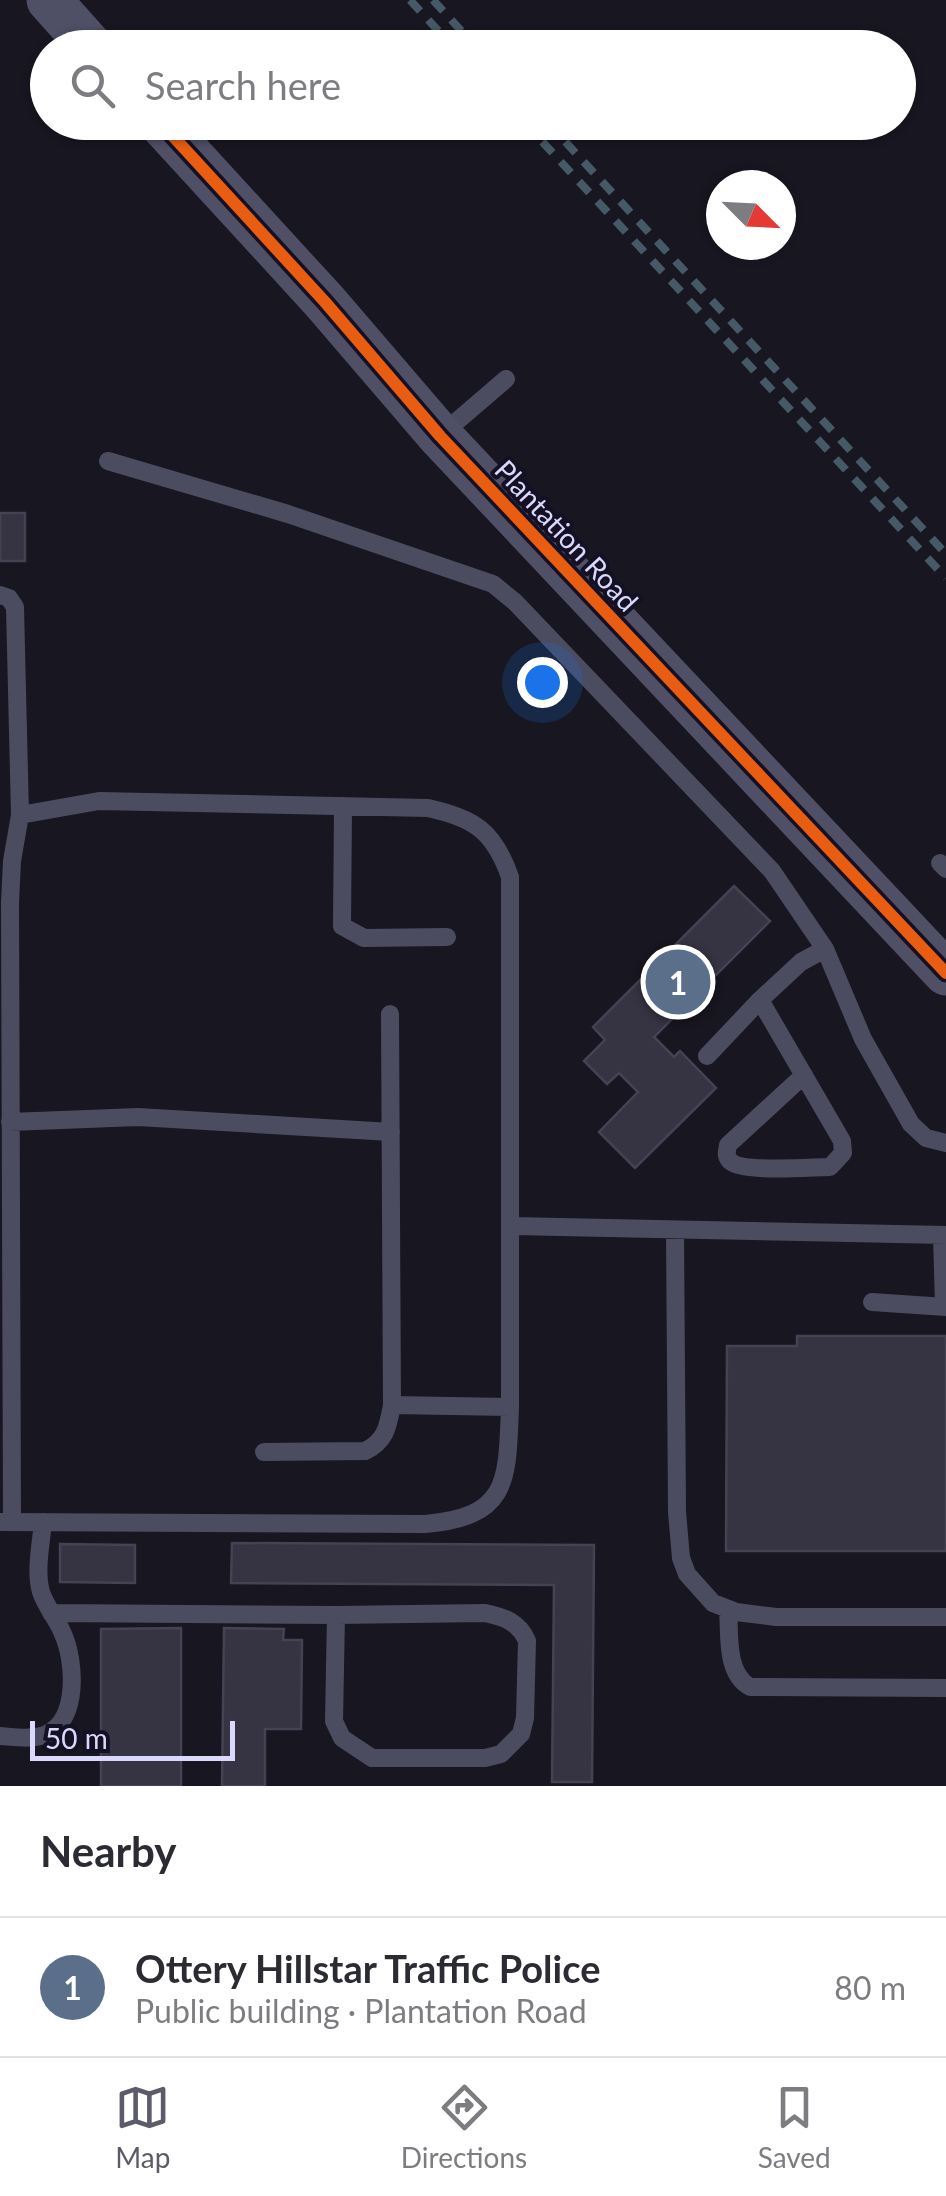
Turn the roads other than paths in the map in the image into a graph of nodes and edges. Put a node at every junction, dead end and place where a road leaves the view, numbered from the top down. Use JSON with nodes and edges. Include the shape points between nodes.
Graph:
{"nodes":[{"id":1,"x":49,"y":0,"type":"edge"},
{"id":2,"x":76,"y":30,"type":"edge"},
{"id":3,"x":176,"y":140,"type":"edge"},
{"id":4,"x":506,"y":378,"type":"dead end"},
{"id":5,"x":440,"y":436,"type":"junction"},
{"id":6,"x":108,"y":461,"type":"dead end"},
{"id":7,"x":0,"y":596,"type":"edge"},
{"id":8,"x":8,"y":658,"type":"edge"},
{"id":9,"x":9,"y":742,"type":"edge"},
{"id":10,"x":344,"y":806,"type":"junction"},
{"id":11,"x":20,"y":815,"type":"junction"},
{"id":12,"x":448,"y":937,"type":"dead end"},
{"id":13,"x":825,"y":949,"type":"junction"},
{"id":14,"x":946,"y":973,"type":"edge"},
{"id":15,"x":760,"y":1000,"type":"junction"},
{"id":16,"x":390,"y":1014,"type":"dead end"},
{"id":17,"x":706,"y":1056,"type":"dead end"},
{"id":18,"x":804,"y":1076,"type":"junction"},
{"id":19,"x":10,"y":1122,"type":"junction"},
{"id":20,"x":391,"y":1132,"type":"junction"},
{"id":21,"x":946,"y":1143,"type":"edge"},
{"id":22,"x":5,"y":1196,"type":"edge"},
{"id":23,"x":512,"y":1226,"type":"junction"},
{"id":24,"x":675,"y":1231,"type":"junction"},
{"id":25,"x":944,"y":1235,"type":"edge"},
{"id":26,"x":872,"y":1302,"type":"dead end"},
{"id":27,"x":945,"y":1306,"type":"edge"},
{"id":28,"x":392,"y":1405,"type":"junction"},
{"id":29,"x":510,"y":1407,"type":"junction"},
{"id":30,"x":264,"y":1452,"type":"dead end"},
{"id":31,"x":6,"y":1522,"type":"edge"},
{"id":32,"x":43,"y":1522,"type":"junction"},
{"id":33,"x":728,"y":1609,"type":"junction"},
{"id":34,"x":51,"y":1612,"type":"junction"},
{"id":35,"x":336,"y":1615,"type":"junction"},
{"id":36,"x":946,"y":1618,"type":"edge"},
{"id":37,"x":946,"y":1688,"type":"edge"},
{"id":38,"x":0,"y":1736,"type":"edge"}],
"edges":[{"from":1,"to":2,"type":"street"},
{"from":3,"to":5,"type":"street","name":"Plantation Road"},
{"from":4,"to":5,"type":"lane"},
{"from":5,"to":14,"type":"street","name":"Plantation Road"},
{"from":6,"to":13,"type":"lane","via":[[493,584],[772,871]]},
{"from":7,"to":8,"type":"lane","via":[[14,607]]},
{"from":8,"to":9,"type":"lane"},
{"from":9,"to":11,"type":"lane"},
{"from":10,"to":11,"type":"lane","via":[[99,801]]},
{"from":10,"to":12,"type":"lane","via":[[342,926],[364,938]]},
{"from":10,"to":23,"type":"lane","via":[[460,815],[483,830],[504,859],[510,877]]},
{"from":11,"to":19,"type":"lane","via":[[10,904]]},
{"from":13,"to":15,"type":"lane"},
{"from":13,"to":21,"type":"lane","via":[[863,1039],[911,1124],[926,1138]]},
{"from":15,"to":17,"type":"lane"},
{"from":15,"to":18,"type":"lane"},
{"from":16,"to":20,"type":"lane"},
{"from":18,"to":18,"type":"lane","via":[[842,1142],[838,1161],[762,1167],[731,1162],[728,1145]]},
{"from":19,"to":20,"type":"lane","via":[[138,1117]]},
{"from":19,"to":22,"type":"lane"},
{"from":20,"to":28,"type":"lane"},
{"from":22,"to":31,"type":"lane"},
{"from":23,"to":24,"type":"lane"},
{"from":23,"to":29,"type":"lane"},
{"from":24,"to":25,"type":"lane"},
{"from":24,"to":33,"type":"lane","via":[[681,1558],[701,1592]]},
{"from":25,"to":27,"type":"lane"},
{"from":26,"to":27,"type":"lane"},
{"from":28,"to":29,"type":"lane"},
{"from":28,"to":30,"type":"lane","via":[[384,1437],[366,1451]]},
{"from":29,"to":32,"type":"lane","via":[[502,1482],[486,1507],[454,1522]]},
{"from":31,"to":32,"type":"lane"},
{"from":32,"to":34,"type":"lane","via":[[38,1576]]},
{"from":33,"to":36,"type":"lane","via":[[776,1617]]},
{"from":33,"to":37,"type":"lane","via":[[733,1670],[750,1686]]},
{"from":34,"to":35,"type":"lane"},
{"from":34,"to":38,"type":"lane","via":[[70,1657],[69,1706],[47,1734]]},
{"from":35,"to":35,"type":"lane","via":[[334,1721],[349,1745],[372,1758],[401,1760],[484,1758],[514,1744],[525,1718],[527,1641],[514,1622],[485,1612]]}]}
